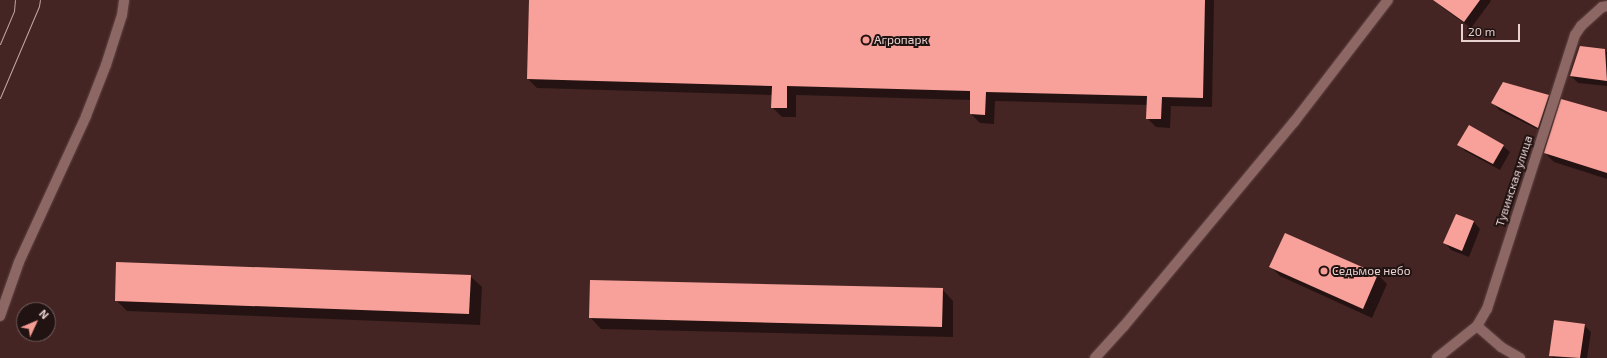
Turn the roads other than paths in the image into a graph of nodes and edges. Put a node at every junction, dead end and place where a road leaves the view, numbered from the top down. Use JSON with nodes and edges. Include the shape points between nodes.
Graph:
{"nodes":[{"id":1,"x":124,"y":0,"type":"edge"},
{"id":2,"x":1388,"y":0,"type":"edge"},
{"id":3,"x":1607,"y":6,"type":"edge"},
{"id":4,"x":0,"y":316,"type":"edge"},
{"id":5,"x":1477,"y":326,"type":"junction"},
{"id":6,"x":1095,"y":358,"type":"edge"},
{"id":7,"x":1437,"y":358,"type":"edge"},
{"id":8,"x":1520,"y":358,"type":"edge"}],
"edges":[{"from":1,"to":4,"type":"street","via":[[122,15],[89,108],[20,262]]},
{"from":2,"to":6,"type":"street","via":[[1294,122]]},
{"from":3,"to":5,"type":"street","name":"Тувинская улица","via":[[1602,7],[1580,26],[1575,35],[1488,303]]},
{"from":5,"to":7,"type":"street","name":"Тувинская улица"},
{"from":5,"to":8,"type":"street","via":[[1501,347]]}]}
